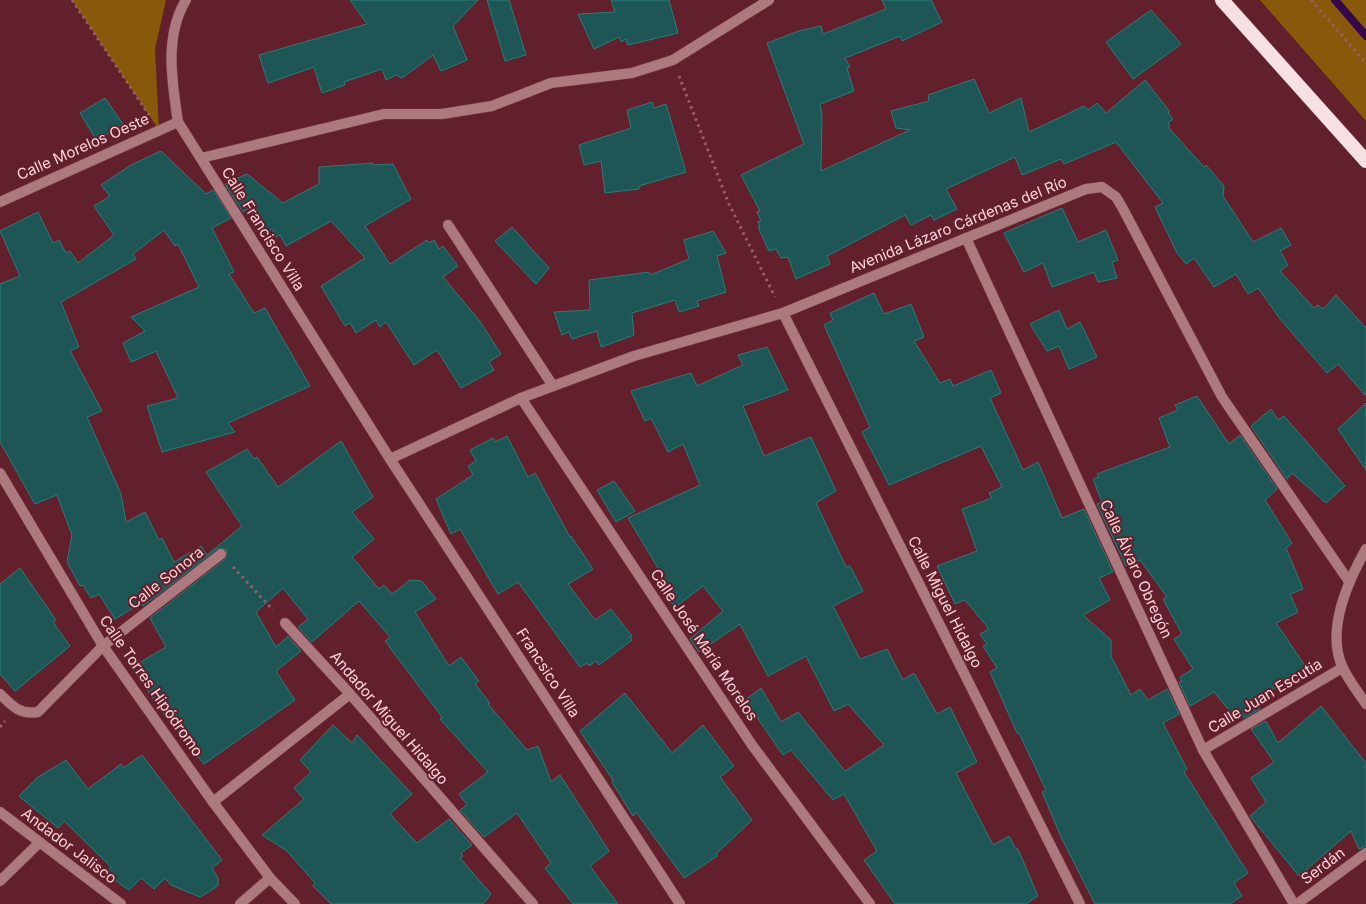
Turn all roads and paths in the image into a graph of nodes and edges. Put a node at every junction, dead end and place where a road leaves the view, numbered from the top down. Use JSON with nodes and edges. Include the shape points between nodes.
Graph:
{"nodes":[{"id":1,"x":72,"y":0,"type":"edge"},
{"id":2,"x":186,"y":0,"type":"edge"},
{"id":3,"x":769,"y":0,"type":"edge"},
{"id":4,"x":1222,"y":0,"type":"edge"},
{"id":5,"x":1311,"y":0,"type":"edge"},
{"id":6,"x":673,"y":60,"type":"junction"},
{"id":7,"x":1366,"y":63,"type":"edge"},
{"id":8,"x":178,"y":122,"type":"junction"},
{"id":9,"x":159,"y":130,"type":"junction"},
{"id":10,"x":201,"y":158,"type":"junction"},
{"id":11,"x":1366,"y":161,"type":"edge"},
{"id":12,"x":0,"y":202,"type":"edge"},
{"id":13,"x":448,"y":225,"type":"dead end"},
{"id":14,"x":966,"y":238,"type":"junction"},
{"id":15,"x":784,"y":313,"type":"junction"},
{"id":16,"x":553,"y":386,"type":"junction"},
{"id":17,"x":521,"y":398,"type":"junction"},
{"id":18,"x":390,"y":458,"type":"junction"},
{"id":19,"x":0,"y":473,"type":"edge"},
{"id":20,"x":1366,"y":549,"type":"edge"},
{"id":21,"x":221,"y":554,"type":"joint"},
{"id":22,"x":1348,"y":580,"type":"junction"},
{"id":23,"x":285,"y":623,"type":"joint"},
{"id":24,"x":103,"y":646,"type":"junction"},
{"id":25,"x":1342,"y":668,"type":"junction"},
{"id":26,"x":0,"y":694,"type":"edge"},
{"id":27,"x":350,"y":694,"type":"junction"},
{"id":28,"x":1366,"y":704,"type":"edge"},
{"id":29,"x":1202,"y":750,"type":"junction"},
{"id":30,"x":213,"y":802,"type":"junction"},
{"id":31,"x":0,"y":812,"type":"edge"},
{"id":32,"x":39,"y":843,"type":"junction"},
{"id":33,"x":1366,"y":853,"type":"edge"},
{"id":34,"x":270,"y":878,"type":"junction"},
{"id":35,"x":0,"y":881,"type":"edge"},
{"id":36,"x":121,"y":904,"type":"edge"},
{"id":37,"x":240,"y":904,"type":"edge"},
{"id":38,"x":295,"y":904,"type":"edge"},
{"id":39,"x":533,"y":904,"type":"edge"},
{"id":40,"x":680,"y":904,"type":"edge"},
{"id":41,"x":870,"y":904,"type":"edge"},
{"id":42,"x":1080,"y":904,"type":"edge"},
{"id":43,"x":1295,"y":904,"type":"edge"}],
"edges":[{"from":1,"to":9,"type":"path"},
{"from":2,"to":8,"type":"street","name":"Calle Francisco Villa","via":[[177,15],[172,44],[172,84]]},
{"from":3,"to":6,"type":"street"},
{"from":4,"to":11,"type":"highway"},
{"from":5,"to":7,"type":"path"},
{"from":6,"to":10,"type":"street","via":[[632,73],[551,83],[492,106],[442,114],[384,114]]},
{"from":6,"to":15,"type":"path","via":[[729,204]]},
{"from":8,"to":9,"type":"street","name":"Calle Morelos Oeste"},
{"from":8,"to":10,"type":"street","name":"Calle Francisco Villa"},
{"from":9,"to":12,"type":"street","name":"Calle Morelos Oeste"},
{"from":10,"to":18,"type":"street","name":"Calle Francisco Villa"},
{"from":13,"to":16,"type":"street"},
{"from":14,"to":15,"type":"street","name":"Avenida Lázaro Cárdenas del Río"},
{"from":14,"to":22,"type":"street","name":"Avenida Lázaro Cárdenas del Río","via":[[1086,189],[1102,187],[1109,191],[1122,207],[1222,397]]},
{"from":14,"to":29,"type":"street","name":"Calle Álvaro Obregón"},
{"from":15,"to":16,"type":"street","name":"Avenida Lázaro Cárdenas del Río","via":[[634,356]]},
{"from":15,"to":42,"type":"street","name":"Calle Miguel Hidalgo"},
{"from":16,"to":17,"type":"street","name":"Avenida Lázaro Cárdenas del Río"},
{"from":17,"to":18,"type":"street","name":"Avenida Lázaro Cárdenas del Río"},
{"from":17,"to":41,"type":"street","name":"Calle José María Morelos","via":[[752,745]]},
{"from":18,"to":40,"type":"street","name":"Francsico Villa"},
{"from":19,"to":24,"type":"street","name":"Calle Torres Hipódromo"},
{"from":20,"to":22,"type":"street"},
{"from":21,"to":23,"type":"path"},
{"from":21,"to":24,"type":"street","name":"Calle Sonora"},
{"from":22,"to":25,"type":"street","via":[[1335,631]]},
{"from":23,"to":27,"type":"street","name":"Andador Miguel Hidalgo"},
{"from":24,"to":26,"type":"street","name":"Calle Sonora","via":[[38,712],[28,714],[15,709]]},
{"from":24,"to":30,"type":"street","name":"Calle Torres Hipódromo"},
{"from":25,"to":28,"type":"street"},
{"from":25,"to":29,"type":"street","name":"Calle Juan Escutia"},
{"from":27,"to":30,"type":"street"},
{"from":27,"to":39,"type":"street","name":"Andador Miguel Hidalgo"},
{"from":29,"to":43,"type":"street","name":"Calle Álvaro Obregón"},
{"from":30,"to":34,"type":"street","name":"Calle Torres Hipódromo"},
{"from":31,"to":32,"type":"street","name":"Andador Jalisco"},
{"from":32,"to":35,"type":"street"},
{"from":32,"to":36,"type":"street","name":"Andador Jalisco"},
{"from":33,"to":43,"type":"street","name":"Serdán"},
{"from":34,"to":37,"type":"street"},
{"from":34,"to":38,"type":"street","name":"Calle Torres Hipódromo"}]}
